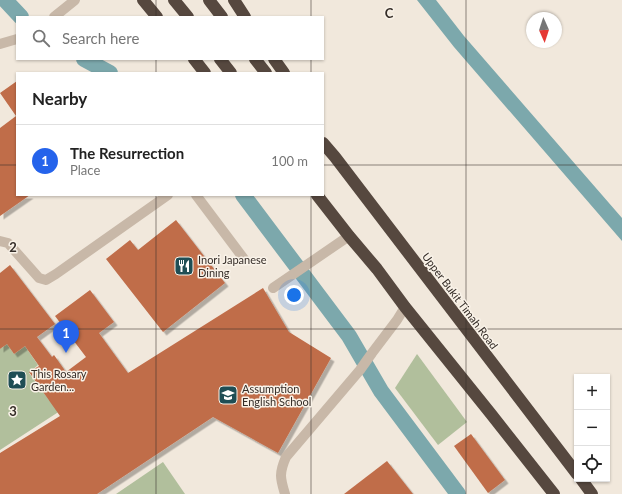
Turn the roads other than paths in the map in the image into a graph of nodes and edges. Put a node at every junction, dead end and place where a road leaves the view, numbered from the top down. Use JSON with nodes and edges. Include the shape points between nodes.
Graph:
{"nodes":[{"id":1,"x":75,"y":0,"type":"edge"},
{"id":2,"x":143,"y":0,"type":"edge"},
{"id":3,"x":174,"y":0,"type":"edge"},
{"id":4,"x":209,"y":0,"type":"edge"},
{"id":5,"x":234,"y":0,"type":"edge"},
{"id":6,"x":55,"y":16,"type":"edge"},
{"id":7,"x":157,"y":16,"type":"edge"},
{"id":8,"x":187,"y":16,"type":"edge"},
{"id":9,"x":221,"y":16,"type":"edge"},
{"id":10,"x":244,"y":16,"type":"edge"},
{"id":11,"x":16,"y":39,"type":"edge"},
{"id":12,"x":0,"y":44,"type":"edge"},
{"id":13,"x":195,"y":60,"type":"edge"},
{"id":14,"x":221,"y":60,"type":"edge"},
{"id":15,"x":256,"y":60,"type":"edge"},
{"id":16,"x":275,"y":60,"type":"edge"},
{"id":17,"x":204,"y":72,"type":"edge"},
{"id":18,"x":230,"y":72,"type":"edge"},
{"id":19,"x":265,"y":72,"type":"edge"},
{"id":20,"x":283,"y":72,"type":"edge"},
{"id":21,"x":324,"y":138,"type":"edge"},
{"id":22,"x":324,"y":145,"type":"edge"},
{"id":23,"x":335,"y":157,"type":"junction"},
{"id":24,"x":167,"y":196,"type":"edge"},
{"id":25,"x":197,"y":196,"type":"edge"},
{"id":26,"x":318,"y":196,"type":"edge"},
{"id":27,"x":349,"y":236,"type":"junction"},
{"id":28,"x":0,"y":241,"type":"edge"},
{"id":29,"x":244,"y":259,"type":"dead end"},
{"id":30,"x":273,"y":288,"type":"dead end"},
{"id":31,"x":405,"y":307,"type":"junction"},
{"id":32,"x":574,"y":470,"type":"edge"},
{"id":33,"x":582,"y":482,"type":"edge"},
{"id":34,"x":285,"y":494,"type":"edge"},
{"id":35,"x":554,"y":494,"type":"edge"},
{"id":36,"x":592,"y":494,"type":"edge"}],
"edges":[{"from":1,"to":6,"type":"street"},
{"from":2,"to":7,"type":"highway"},
{"from":3,"to":8,"type":"highway"},
{"from":4,"to":9,"type":"highway"},
{"from":5,"to":10,"type":"highway"},
{"from":11,"to":12,"type":"street"},
{"from":13,"to":17,"type":"highway"},
{"from":14,"to":18,"type":"highway"},
{"from":15,"to":19,"type":"highway"},
{"from":16,"to":20,"type":"highway"},
{"from":21,"to":23,"type":"highway"},
{"from":22,"to":23,"type":"highway","name":"Upper Bukit Timah Road"},
{"from":23,"to":32,"type":"highway","name":"Upper Bukit Timah Road"},
{"from":24,"to":28,"type":"street","via":[[46,280],[39,278],[8,243]]},
{"from":25,"to":29,"type":"street"},
{"from":26,"to":27,"type":"highway"},
{"from":27,"to":30,"type":"street"},
{"from":27,"to":31,"type":"highway"},
{"from":31,"to":34,"type":"street","via":[[360,370],[286,457],[280,478]]},
{"from":31,"to":35,"type":"highway"},
{"from":33,"to":36,"type":"highway"}]}
